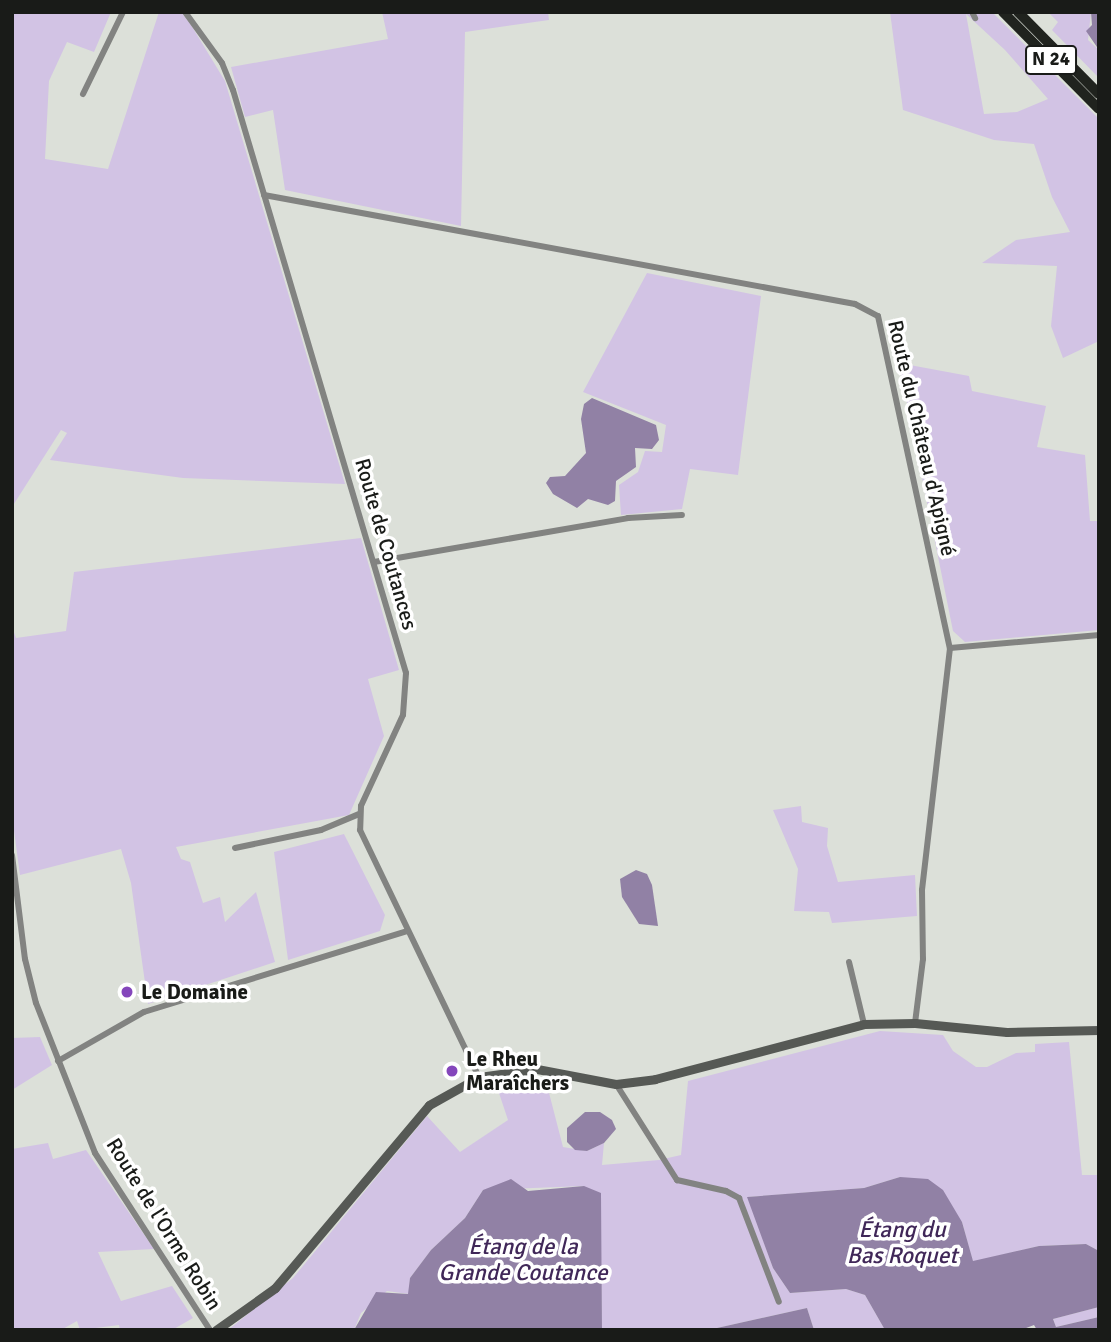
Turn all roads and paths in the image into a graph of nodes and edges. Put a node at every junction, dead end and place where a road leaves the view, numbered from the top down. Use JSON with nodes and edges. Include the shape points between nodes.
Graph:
{"nodes":[{"id":1,"x":123,"y":12,"type":"edge"},
{"id":2,"x":185,"y":12,"type":"edge"},
{"id":3,"x":1003,"y":12,"type":"edge"},
{"id":4,"x":1018,"y":12,"type":"edge"},
{"id":5,"x":83,"y":94,"type":"dead end"},
{"id":6,"x":1099,"y":94,"type":"edge"},
{"id":7,"x":1099,"y":109,"type":"edge"},
{"id":8,"x":264,"y":195,"type":"junction"},
{"id":9,"x":682,"y":515,"type":"dead end"},
{"id":10,"x":374,"y":562,"type":"junction"},
{"id":11,"x":1099,"y":635,"type":"edge"},
{"id":12,"x":950,"y":648,"type":"junction"},
{"id":13,"x":359,"y":814,"type":"junction"},
{"id":14,"x":235,"y":848,"type":"dead end"},
{"id":15,"x":12,"y":855,"type":"edge"},
{"id":16,"x":408,"y":931,"type":"junction"},
{"id":17,"x":849,"y":962,"type":"dead end"},
{"id":18,"x":915,"y":1023,"type":"junction"},
{"id":19,"x":864,"y":1024,"type":"junction"},
{"id":20,"x":1099,"y":1030,"type":"edge"},
{"id":21,"x":58,"y":1061,"type":"junction"},
{"id":22,"x":479,"y":1077,"type":"junction"},
{"id":23,"x":616,"y":1084,"type":"junction"},
{"id":24,"x":779,"y":1302,"type":"dead end"},
{"id":25,"x":209,"y":1330,"type":"edge"},
{"id":26,"x":216,"y":1330,"type":"edge"}],
"edges":[{"from":1,"to":5,"type":"street"},
{"from":2,"to":8,"type":"street","name":"Route de Coutances","via":[[222,64]]},
{"from":3,"to":7,"type":"highway","number":"N 24"},
{"from":4,"to":6,"type":"highway","number":"N 24"},
{"from":8,"to":10,"type":"street","name":"Route de Coutances"},
{"from":8,"to":12,"type":"street","name":"Route du Château d'Apigné","via":[[870,309],[883,330]]},
{"from":9,"to":10,"type":"street","via":[[628,518]]},
{"from":10,"to":13,"type":"street","name":"Route de Coutances","via":[[406,673],[406,695],[402,715]]},
{"from":11,"to":12,"type":"street"},
{"from":12,"to":18,"type":"street","name":"Route du Château d'Apigné","via":[[922,890],[923,959]]},
{"from":13,"to":14,"type":"street","via":[[312,833]]},
{"from":13,"to":16,"type":"street","via":[[363,837]]},
{"from":15,"to":21,"type":"street","name":"Route de l'Orme Robin","via":[[24,959]]},
{"from":16,"to":21,"type":"street","via":[[144,1012]]},
{"from":16,"to":22,"type":"street"},
{"from":17,"to":19,"type":"street"},
{"from":18,"to":19,"type":"street"},
{"from":18,"to":20,"type":"street","via":[[1007,1032]]},
{"from":19,"to":23,"type":"street","via":[[690,1070]]},
{"from":21,"to":25,"type":"street","name":"Route de l'Orme Robin","via":[[95,1153]]},
{"from":22,"to":23,"type":"street","via":[[537,1069]]},
{"from":22,"to":26,"type":"street","via":[[429,1105],[275,1288]]},
{"from":23,"to":24,"type":"street","via":[[677,1180],[739,1198]]}]}
